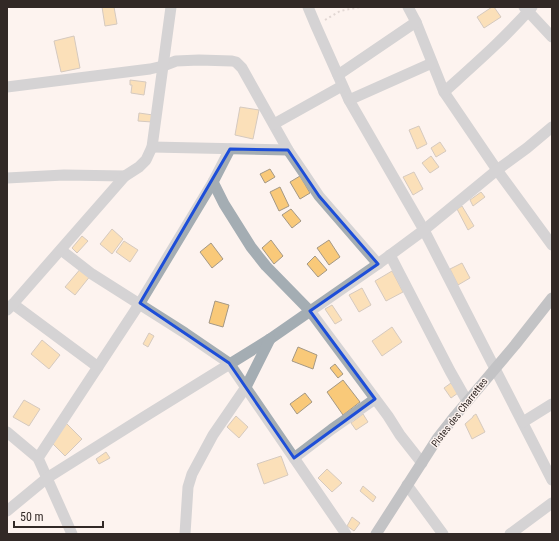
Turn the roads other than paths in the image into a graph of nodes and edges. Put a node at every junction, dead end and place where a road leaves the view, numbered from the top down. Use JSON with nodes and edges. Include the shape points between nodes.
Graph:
{"nodes":[{"id":1,"x":171,"y":7,"type":"edge"},
{"id":2,"x":308,"y":7,"type":"edge"},
{"id":3,"x":408,"y":7,"type":"edge"},
{"id":4,"x":528,"y":8,"type":"edge"},
{"id":5,"x":416,"y":22,"type":"junction"},
{"id":6,"x":552,"y":37,"type":"edge"},
{"id":7,"x":432,"y":63,"type":"junction"},
{"id":8,"x":163,"y":66,"type":"junction"},
{"id":9,"x":338,"y":75,"type":"junction"},
{"id":10,"x":342,"y":86,"type":"junction"},
{"id":11,"x":7,"y":88,"type":"edge"},
{"id":12,"x":444,"y":92,"type":"junction"},
{"id":13,"x":349,"y":100,"type":"junction"},
{"id":14,"x":274,"y":124,"type":"junction"},
{"id":15,"x":552,"y":127,"type":"edge"},
{"id":16,"x":152,"y":147,"type":"junction"},
{"id":17,"x":230,"y":149,"type":"junction"},
{"id":18,"x":288,"y":150,"type":"junction"},
{"id":19,"x":497,"y":170,"type":"junction"},
{"id":20,"x":125,"y":176,"type":"junction"},
{"id":21,"x":7,"y":178,"type":"edge"},
{"id":22,"x":213,"y":182,"type":"junction"},
{"id":23,"x":424,"y":230,"type":"junction"},
{"id":24,"x":552,"y":245,"type":"edge"},
{"id":25,"x":61,"y":250,"type":"junction"},
{"id":26,"x":390,"y":255,"type":"junction"},
{"id":27,"x":378,"y":264,"type":"junction"},
{"id":28,"x":552,"y":298,"type":"edge"},
{"id":29,"x":140,"y":303,"type":"junction"},
{"id":30,"x":10,"y":307,"type":"edge"},
{"id":31,"x":310,"y":311,"type":"junction"},
{"id":32,"x":270,"y":338,"type":"junction"},
{"id":33,"x":229,"y":363,"type":"junction"},
{"id":34,"x":98,"y":367,"type":"junction"},
{"id":35,"x":495,"y":367,"type":"junction"},
{"id":36,"x":246,"y":387,"type":"junction"},
{"id":37,"x":375,"y":399,"type":"junction"},
{"id":38,"x":467,"y":401,"type":"junction"},
{"id":39,"x":552,"y":404,"type":"edge"},
{"id":40,"x":523,"y":422,"type":"junction"},
{"id":41,"x":7,"y":432,"type":"edge"},
{"id":42,"x":38,"y":458,"type":"junction"},
{"id":43,"x":294,"y":458,"type":"junction"},
{"id":44,"x":422,"y":463,"type":"junction"},
{"id":45,"x":47,"y":478,"type":"junction"},
{"id":46,"x":552,"y":480,"type":"edge"},
{"id":47,"x":407,"y":485,"type":"junction"},
{"id":48,"x":552,"y":503,"type":"edge"},
{"id":49,"x":7,"y":511,"type":"edge"},
{"id":50,"x":72,"y":534,"type":"edge"},
{"id":51,"x":185,"y":534,"type":"edge"},
{"id":52,"x":346,"y":534,"type":"edge"},
{"id":53,"x":376,"y":534,"type":"edge"},
{"id":54,"x":443,"y":534,"type":"edge"},
{"id":55,"x":510,"y":534,"type":"edge"}],
"edges":[{"from":1,"to":8,"type":"street"},
{"from":2,"to":9,"type":"street"},
{"from":3,"to":5,"type":"street"},
{"from":4,"to":6,"type":"street"},
{"from":4,"to":12,"type":"street","via":[[490,50]]},
{"from":5,"to":7,"type":"street"},
{"from":5,"to":9,"type":"street"},
{"from":7,"to":12,"type":"street"},
{"from":7,"to":13,"type":"street"},
{"from":8,"to":11,"type":"street"},
{"from":8,"to":14,"type":"street","via":[[176,61],[236,62]]},
{"from":8,"to":16,"type":"street"},
{"from":9,"to":10,"type":"street"},
{"from":10,"to":13,"type":"street"},
{"from":10,"to":14,"type":"street"},
{"from":12,"to":19,"type":"street"},
{"from":13,"to":23,"type":"street"},
{"from":14,"to":18,"type":"street"},
{"from":15,"to":19,"type":"street"},
{"from":16,"to":17,"type":"street"},
{"from":16,"to":20,"type":"street","via":[[146,160]]},
{"from":17,"to":18,"type":"street"},
{"from":17,"to":22,"type":"street"},
{"from":18,"to":27,"type":"street","via":[[319,196]]},
{"from":19,"to":23,"type":"street"},
{"from":19,"to":24,"type":"street"},
{"from":20,"to":21,"type":"street","via":[[64,175]]},
{"from":20,"to":25,"type":"street"},
{"from":22,"to":29,"type":"street"},
{"from":22,"to":31,"type":"street","via":[[251,247]]},
{"from":23,"to":26,"type":"street"},
{"from":23,"to":35,"type":"street"},
{"from":25,"to":29,"type":"street","via":[[92,274]]},
{"from":25,"to":30,"type":"street"},
{"from":26,"to":27,"type":"street"},
{"from":26,"to":38,"type":"street"},
{"from":27,"to":31,"type":"street"},
{"from":28,"to":35,"type":"main road","name":"Pistes des Charrettes"},
{"from":29,"to":33,"type":"street"},
{"from":29,"to":34,"type":"street"},
{"from":30,"to":34,"type":"street"},
{"from":31,"to":32,"type":"street"},
{"from":31,"to":37,"type":"street"},
{"from":32,"to":33,"type":"street"},
{"from":32,"to":36,"type":"street"},
{"from":33,"to":36,"type":"street"},
{"from":33,"to":45,"type":"street"},
{"from":34,"to":42,"type":"street"},
{"from":35,"to":38,"type":"main road","name":"Pistes des Charrettes"},
{"from":35,"to":40,"type":"street"},
{"from":36,"to":43,"type":"street"},
{"from":36,"to":51,"type":"street","via":[[213,435],[192,474],[188,487]]},
{"from":37,"to":43,"type":"street"},
{"from":37,"to":44,"type":"street"},
{"from":38,"to":44,"type":"main road","name":"Pistes des Charrettes"},
{"from":39,"to":40,"type":"street"},
{"from":40,"to":46,"type":"street"},
{"from":41,"to":42,"type":"street"},
{"from":42,"to":45,"type":"street"},
{"from":43,"to":52,"type":"street"},
{"from":44,"to":47,"type":"main road","name":"Pistes des Charrettes"},
{"from":45,"to":49,"type":"street"},
{"from":45,"to":50,"type":"street"},
{"from":47,"to":53,"type":"main road","name":"Pistes des Charrettes"},
{"from":47,"to":54,"type":"street"},
{"from":48,"to":55,"type":"street"}]}
